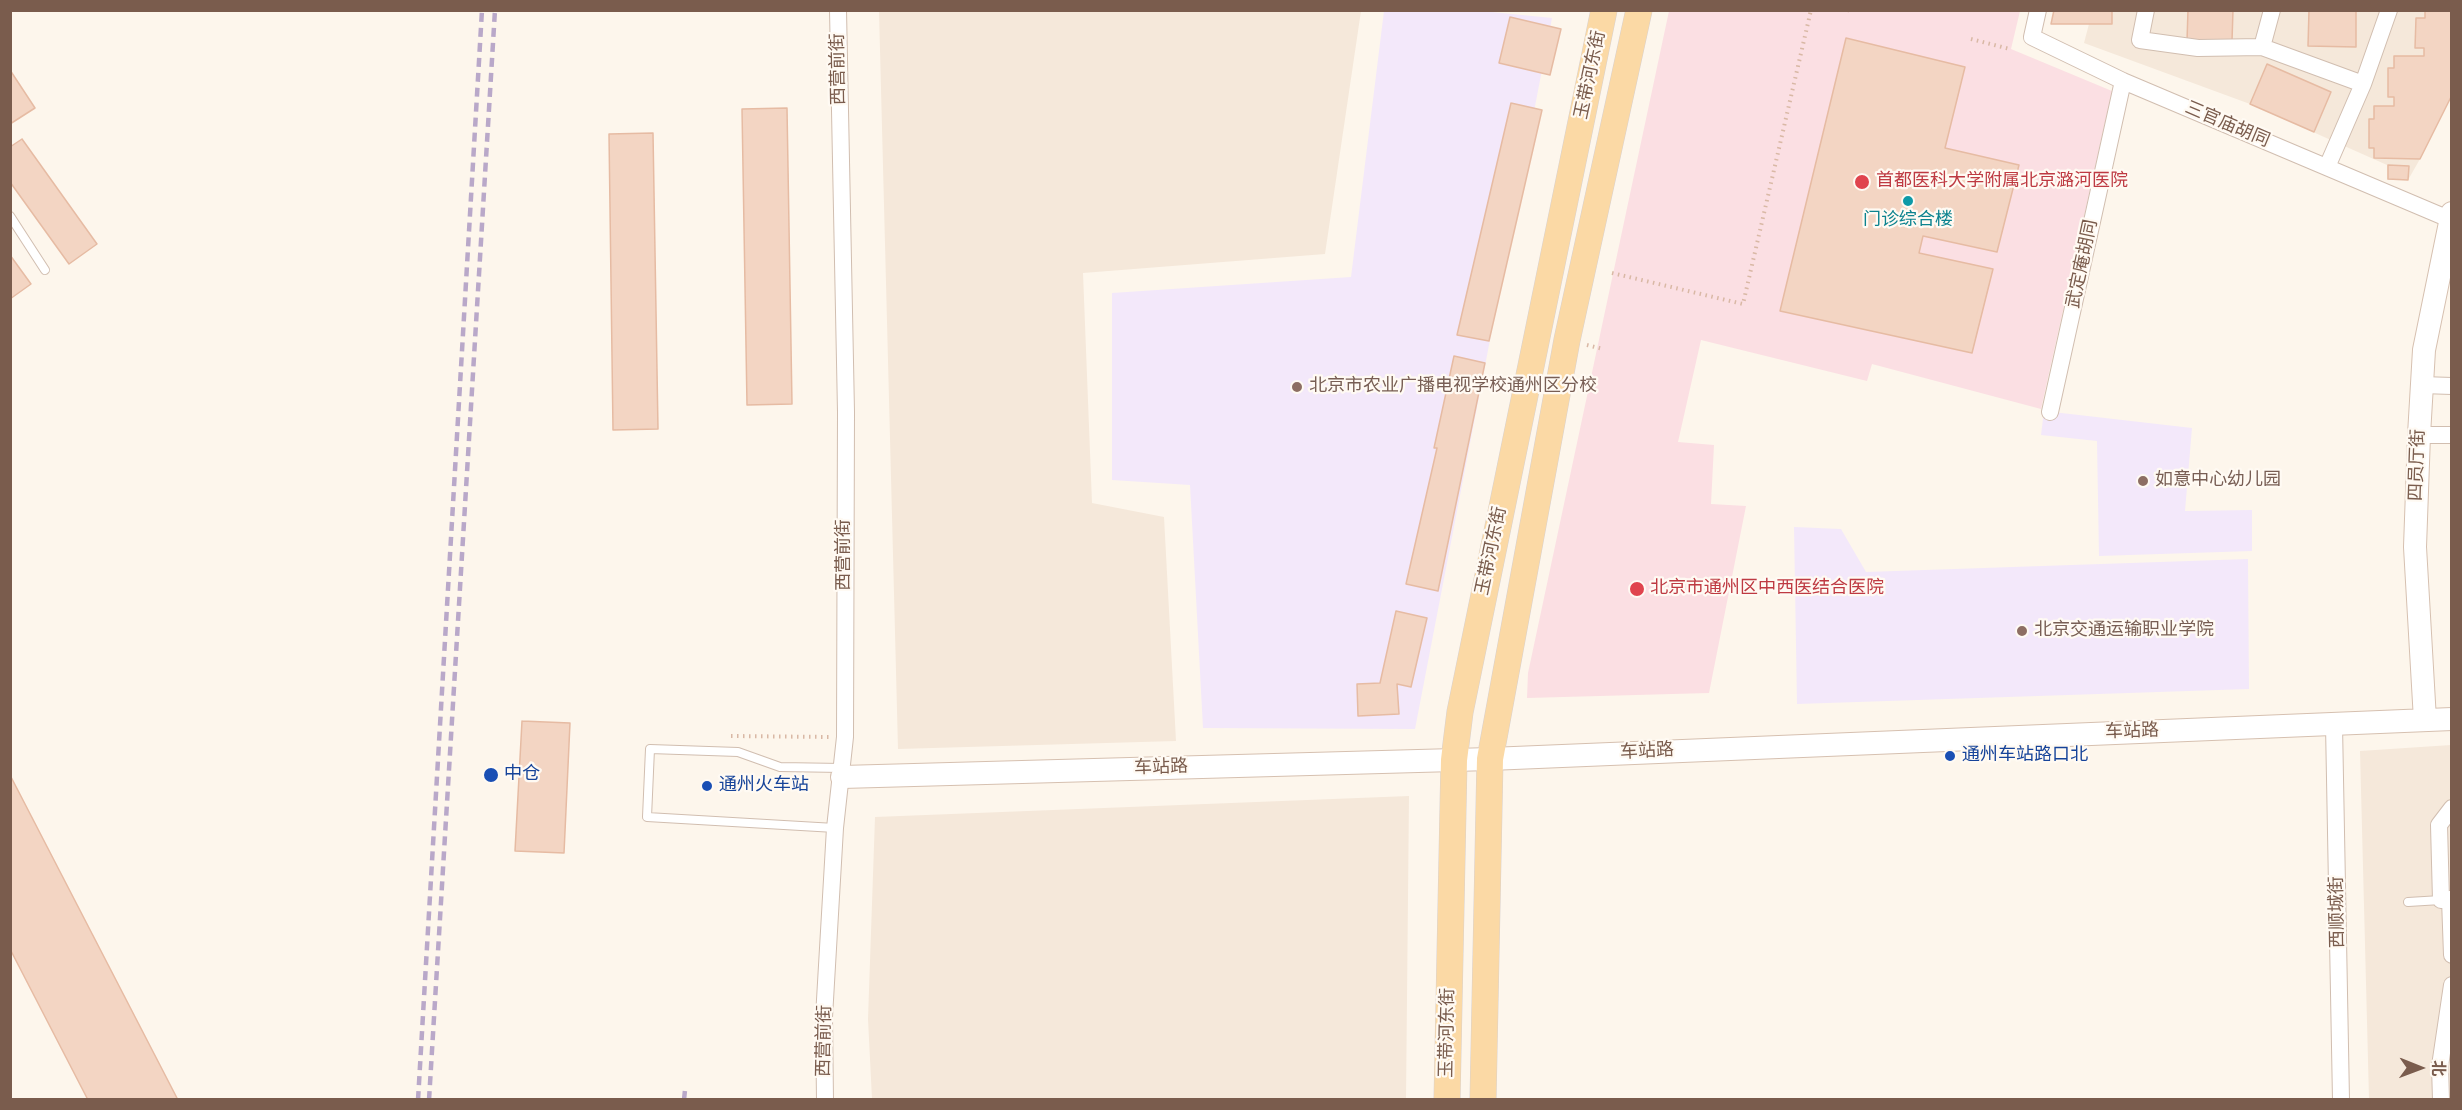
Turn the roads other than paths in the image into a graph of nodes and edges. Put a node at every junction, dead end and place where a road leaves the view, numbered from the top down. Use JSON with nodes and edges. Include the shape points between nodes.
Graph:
{"nodes":[{"id":1,"x":838,"y":10,"type":"edge"},
{"id":2,"x":1604,"y":10,"type":"edge"},
{"id":3,"x":1639,"y":10,"type":"edge"},
{"id":4,"x":2038,"y":10,"type":"edge"},
{"id":5,"x":2146,"y":10,"type":"edge"},
{"id":6,"x":2272,"y":10,"type":"edge"},
{"id":7,"x":2389,"y":10,"type":"edge"},
{"id":8,"x":2262,"y":47,"type":"junction"},
{"id":9,"x":2124,"y":81,"type":"junction"},
{"id":10,"x":2363,"y":84,"type":"junction"},
{"id":11,"x":2327,"y":167,"type":"junction"},
{"id":12,"x":10,"y":216,"type":"edge"},
{"id":13,"x":2450,"y":216,"type":"edge"},
{"id":14,"x":45,"y":270,"type":"dead end"},
{"id":15,"x":2422,"y":385,"type":"junction"},
{"id":16,"x":2451,"y":386,"type":"edge"},
{"id":17,"x":2050,"y":412,"type":"dead end"},
{"id":18,"x":2419,"y":435,"type":"junction"},
{"id":19,"x":2451,"y":435,"type":"edge"},
{"id":20,"x":2451,"y":719,"type":"edge"},
{"id":21,"x":2425,"y":720,"type":"junction"},
{"id":22,"x":2334,"y":724,"type":"junction"},
{"id":23,"x":1490,"y":759,"type":"junction"},
{"id":24,"x":1454,"y":760,"type":"junction"},
{"id":25,"x":842,"y":773,"type":"junction"},
{"id":26,"x":2451,"y":808,"type":"edge"},
{"id":27,"x":835,"y":828,"type":"junction"},
{"id":28,"x":2448,"y":899,"type":"edge"},
{"id":29,"x":2408,"y":902,"type":"dead end"},
{"id":30,"x":2451,"y":955,"type":"edge"},
{"id":31,"x":2451,"y":985,"type":"edge"},
{"id":32,"x":825,"y":1100,"type":"edge"},
{"id":33,"x":1447,"y":1100,"type":"edge"},
{"id":34,"x":1483,"y":1100,"type":"edge"},
{"id":35,"x":2342,"y":1100,"type":"edge"},
{"id":36,"x":2440,"y":1100,"type":"edge"}],
"edges":[{"from":1,"to":25,"type":"street","name":"西营前街","via":[[846,412]]},
{"from":2,"to":24,"type":"main road","name":"玉带河东街","via":[[1468,665]]},
{"from":3,"to":23,"type":"main road","name":"玉带河东街","via":[[1567,340]]},
{"from":4,"to":9,"type":"street","name":"三官庙胡同","via":[[2032,37]]},
{"from":5,"to":8,"type":"street","via":[[2140,40],[2198,48]]},
{"from":6,"to":8,"type":"street"},
{"from":7,"to":10,"type":"street"},
{"from":8,"to":10,"type":"street"},
{"from":9,"to":11,"type":"street","name":"三官庙胡同"},
{"from":9,"to":17,"type":"street","name":"武定庵胡同"},
{"from":10,"to":11,"type":"street"},
{"from":11,"to":13,"type":"street","name":"三官庙胡同"},
{"from":12,"to":14,"type":"lane"},
{"from":13,"to":15,"type":"street","name":"四员厅街","via":[[2424,350]]},
{"from":15,"to":16,"type":"street"},
{"from":15,"to":18,"type":"street","name":"四员厅街"},
{"from":18,"to":19,"type":"street"},
{"from":18,"to":21,"type":"street","name":"四员厅街","via":[[2415,547]]},
{"from":20,"to":21,"type":"street","name":"车站路"},
{"from":21,"to":22,"type":"street","name":"车站路"},
{"from":22,"to":23,"type":"street","name":"车站路"},
{"from":22,"to":35,"type":"street","name":"西顺城街"},
{"from":23,"to":24,"type":"street","name":"车站路"},
{"from":23,"to":34,"type":"main road","name":"玉带河东街"},
{"from":24,"to":25,"type":"street","name":"车站路"},
{"from":24,"to":33,"type":"main road","name":"玉带河东街"},
{"from":25,"to":27,"type":"street","name":"西营前街"},
{"from":25,"to":27,"type":"lane","via":[[780,767],[738,752],[650,749],[647,817]]},
{"from":26,"to":28,"type":"street","via":[[2439,825]]},
{"from":27,"to":32,"type":"street","name":"西营前街","via":[[824,1017]]},
{"from":28,"to":29,"type":"lane"},
{"from":28,"to":30,"type":"street"},
{"from":31,"to":36,"type":"street","via":[[2440,1066]]}]}
